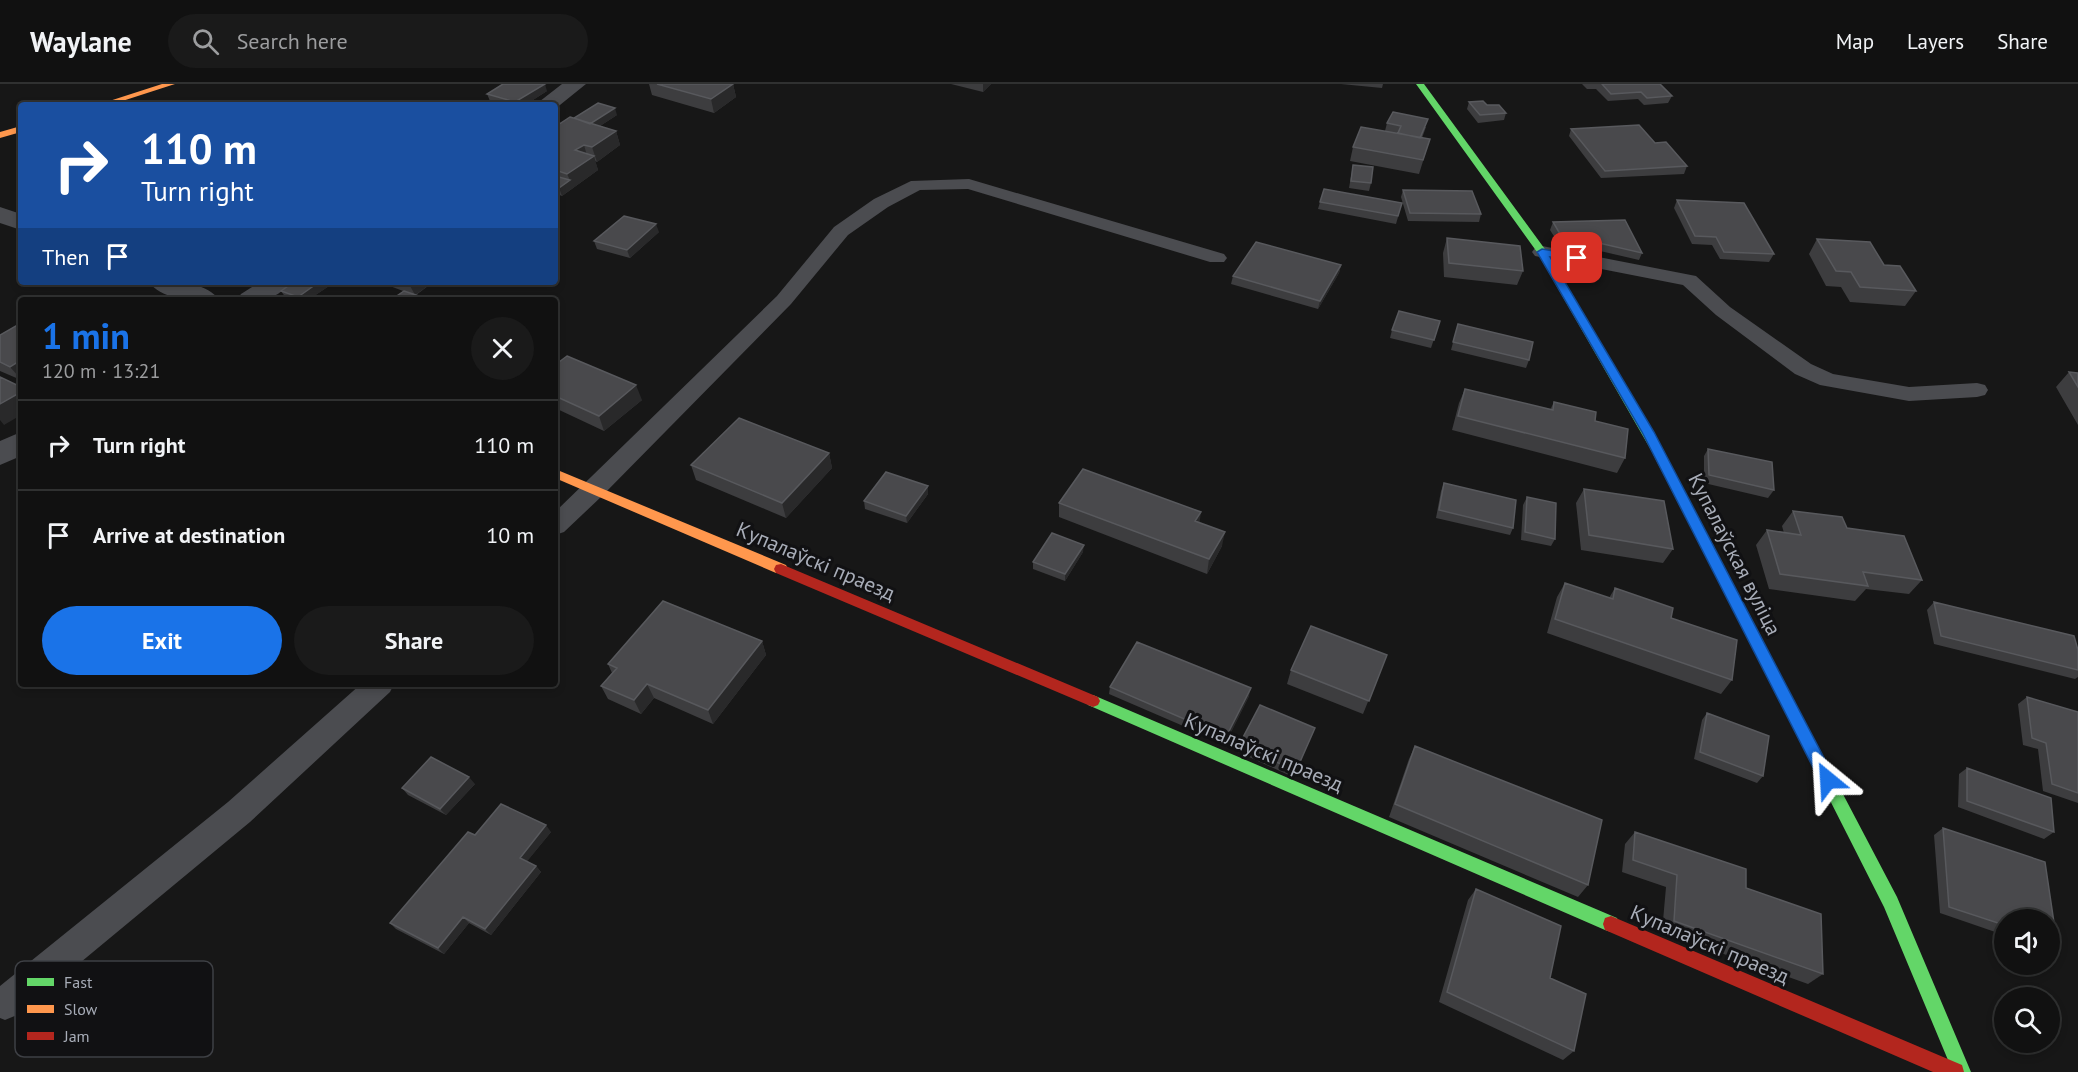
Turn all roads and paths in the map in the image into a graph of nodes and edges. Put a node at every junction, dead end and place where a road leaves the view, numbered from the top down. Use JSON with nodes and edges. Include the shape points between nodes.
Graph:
{"nodes":[{"id":1,"x":171,"y":84,"type":"edge"},
{"id":2,"x":576,"y":84,"type":"edge"},
{"id":3,"x":1420,"y":84,"type":"edge"},
{"id":4,"x":111,"y":102,"type":"edge"},
{"id":5,"x":550,"y":102,"type":"edge"},
{"id":6,"x":18,"y":130,"type":"edge"},
{"id":7,"x":0,"y":135,"type":"edge"},
{"id":8,"x":0,"y":214,"type":"edge"},
{"id":9,"x":18,"y":222,"type":"edge"},
{"id":10,"x":1542,"y":252,"type":"junction"},
{"id":11,"x":1217,"y":258,"type":"dead end"},
{"id":12,"x":169,"y":285,"type":"edge"},
{"id":13,"x":272,"y":285,"type":"edge"},
{"id":14,"x":199,"y":297,"type":"edge"},
{"id":15,"x":254,"y":297,"type":"edge"},
{"id":16,"x":1977,"y":390,"type":"dead end"},
{"id":17,"x":18,"y":444,"type":"edge"},
{"id":18,"x":0,"y":455,"type":"edge"},
{"id":19,"x":558,"y":474,"type":"edge"},
{"id":20,"x":594,"y":490,"type":"junction"},
{"id":21,"x":558,"y":523,"type":"edge"},
{"id":22,"x":377,"y":687,"type":"edge"},
{"id":23,"x":56,"y":961,"type":"edge"},
{"id":24,"x":15,"y":995,"type":"edge"},
{"id":25,"x":5,"y":1003,"type":"dead end"},
{"id":26,"x":1955,"y":1072,"type":"edge"},
{"id":27,"x":1962,"y":1072,"type":"edge"}],
"edges":[{"from":1,"to":4,"type":"street"},
{"from":2,"to":5,"type":"street"},
{"from":3,"to":10,"type":"street","name":"Купалаўская вуліца"},
{"from":6,"to":7,"type":"street"},
{"from":8,"to":9,"type":"street"},
{"from":10,"to":16,"type":"lane","via":[[1689,280],[1723,311],[1803,369],[1828,380],[1909,394]]},
{"from":10,"to":27,"type":"street","name":"Купалаўская вуліца","via":[[1648,432],[1891,903]]},
{"from":11,"to":20,"type":"lane","via":[[969,184],[917,185],[881,203],[841,231],[784,300]]},
{"from":12,"to":14,"type":"street"},
{"from":13,"to":15,"type":"street"},
{"from":17,"to":18,"type":"street"},
{"from":19,"to":20,"type":"street","name":"Купалаўскі праезд"},
{"from":20,"to":21,"type":"lane"},
{"from":20,"to":26,"type":"street","name":"Купалаўскі праезд"},
{"from":22,"to":23,"type":"lane","via":[[239,812]]},
{"from":24,"to":25,"type":"lane"}]}
